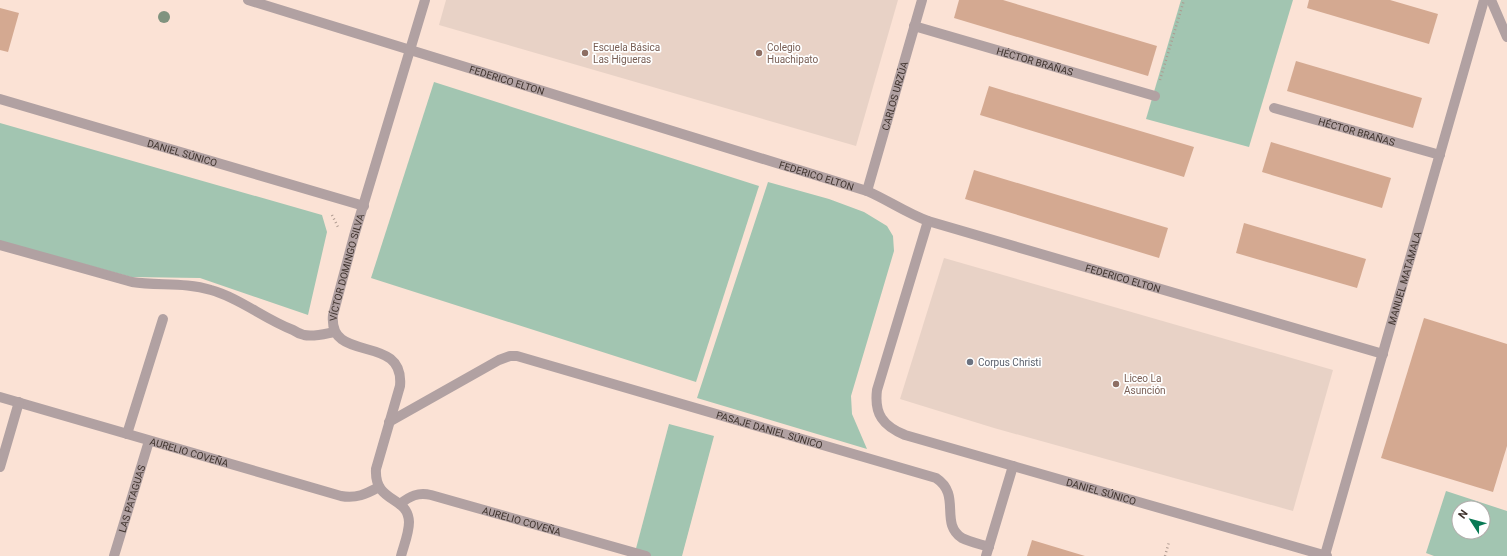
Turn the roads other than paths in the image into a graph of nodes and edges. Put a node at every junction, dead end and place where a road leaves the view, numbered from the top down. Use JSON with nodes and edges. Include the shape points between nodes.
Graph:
{"nodes":[{"id":1,"x":248,"y":0,"type":"edge"},
{"id":2,"x":425,"y":0,"type":"edge"},
{"id":3,"x":922,"y":0,"type":"edge"},
{"id":4,"x":1484,"y":0,"type":"edge"},
{"id":5,"x":1491,"y":0,"type":"edge"},
{"id":6,"x":914,"y":26,"type":"junction"},
{"id":7,"x":1507,"y":37,"type":"edge"},
{"id":8,"x":410,"y":50,"type":"junction"},
{"id":9,"x":1155,"y":96,"type":"road end"},
{"id":10,"x":0,"y":99,"type":"edge"},
{"id":11,"x":1274,"y":108,"type":"dead end"},
{"id":12,"x":1440,"y":155,"type":"junction"},
{"id":13,"x":867,"y":191,"type":"junction"},
{"id":14,"x":364,"y":206,"type":"junction"},
{"id":15,"x":928,"y":221,"type":"junction"},
{"id":16,"x":0,"y":245,"type":"edge"},
{"id":17,"x":163,"y":319,"type":"dead end"},
{"id":18,"x":334,"y":332,"type":"junction"},
{"id":19,"x":1383,"y":354,"type":"junction"},
{"id":20,"x":0,"y":397,"type":"edge"},
{"id":21,"x":18,"y":402,"type":"junction"},
{"id":22,"x":389,"y":422,"type":"junction"},
{"id":23,"x":127,"y":434,"type":"junction"},
{"id":24,"x":149,"y":441,"type":"junction"},
{"id":25,"x":1013,"y":466,"type":"junction"},
{"id":26,"x":0,"y":467,"type":"edge"},
{"id":27,"x":378,"y":487,"type":"junction"},
{"id":28,"x":400,"y":504,"type":"junction"},
{"id":29,"x":987,"y":551,"type":"edge"},
{"id":30,"x":114,"y":556,"type":"edge"},
{"id":31,"x":401,"y":556,"type":"edge"},
{"id":32,"x":646,"y":556,"type":"edge"},
{"id":33,"x":1326,"y":556,"type":"edge"}],
"edges":[{"from":1,"to":8,"type":"street","name":"FEDERICO ELTON"},
{"from":2,"to":8,"type":"street","name":"VÍCTOR DOMINGO SILVA"},
{"from":3,"to":6,"type":"street","name":"CARLOS URZÚA"},
{"from":4,"to":12,"type":"street","name":"MANUEL MATAMALA"},
{"from":5,"to":7,"type":"street"},
{"from":6,"to":9,"type":"street","name":"HÉCTOR BRAÑAS"},
{"from":6,"to":13,"type":"street","name":"CARLOS URZÚA"},
{"from":8,"to":13,"type":"street","name":"FEDERICO ELTON"},
{"from":8,"to":14,"type":"street","name":"VÍCTOR DOMINGO SILVA"},
{"from":10,"to":14,"type":"street","name":"DANIEL SÚNICO"},
{"from":11,"to":12,"type":"street","name":"HÉCTOR BRAÑAS"},
{"from":12,"to":19,"type":"street","name":"MANUEL MATAMALA"},
{"from":13,"to":15,"type":"street","name":"FEDERICO ELTON"},
{"from":14,"to":18,"type":"street","name":"VÍCTOR DOMINGO SILVA","via":[[333,315]]},
{"from":15,"to":19,"type":"street","name":"FEDERICO ELTON"},
{"from":15,"to":25,"type":"street","name":"DANIEL SÚNICO","via":[[877,390],[877,409],[887,426],[895,432]]},
{"from":16,"to":18,"type":"street","via":[[132,282],[191,285],[227,295],[280,326],[304,335],[316,336]]},
{"from":17,"to":23,"type":"street"},
{"from":18,"to":22,"type":"street","name":"VÍCTOR DOMINGO SILVA","via":[[343,342],[385,354],[398,367],[401,376],[400,386]]},
{"from":19,"to":33,"type":"street","name":"MANUEL MATAMALA"},
{"from":20,"to":21,"type":"street","name":"AURELIO COVEÑA"},
{"from":21,"to":23,"type":"street","name":"AURELIO COVEÑA"},
{"from":21,"to":26,"type":"street"},
{"from":22,"to":27,"type":"street","name":"VÍCTOR DOMINGO SILVA","via":[[376,469],[375,479]]},
{"from":22,"to":29,"type":"street","name":"PASAJE DANIEL SÚNICO","via":[[499,360],[510,356],[523,357],[936,478],[949,492],[950,520],[957,533]]},
{"from":23,"to":24,"type":"street","name":"AURELIO COVEÑA"},
{"from":24,"to":27,"type":"street","name":"AURELIO COVEÑA","via":[[341,496],[364,495]]},
{"from":24,"to":30,"type":"street","name":"LAS PATAGUAS"},
{"from":25,"to":29,"type":"street"},
{"from":25,"to":33,"type":"street","name":"DANIEL SÚNICO"},
{"from":27,"to":28,"type":"street","via":[[385,495]]},
{"from":28,"to":31,"type":"street","via":[[406,511],[409,521]]},
{"from":28,"to":32,"type":"street","name":"AURELIO COVEÑA","via":[[414,494],[427,494]]}]}
